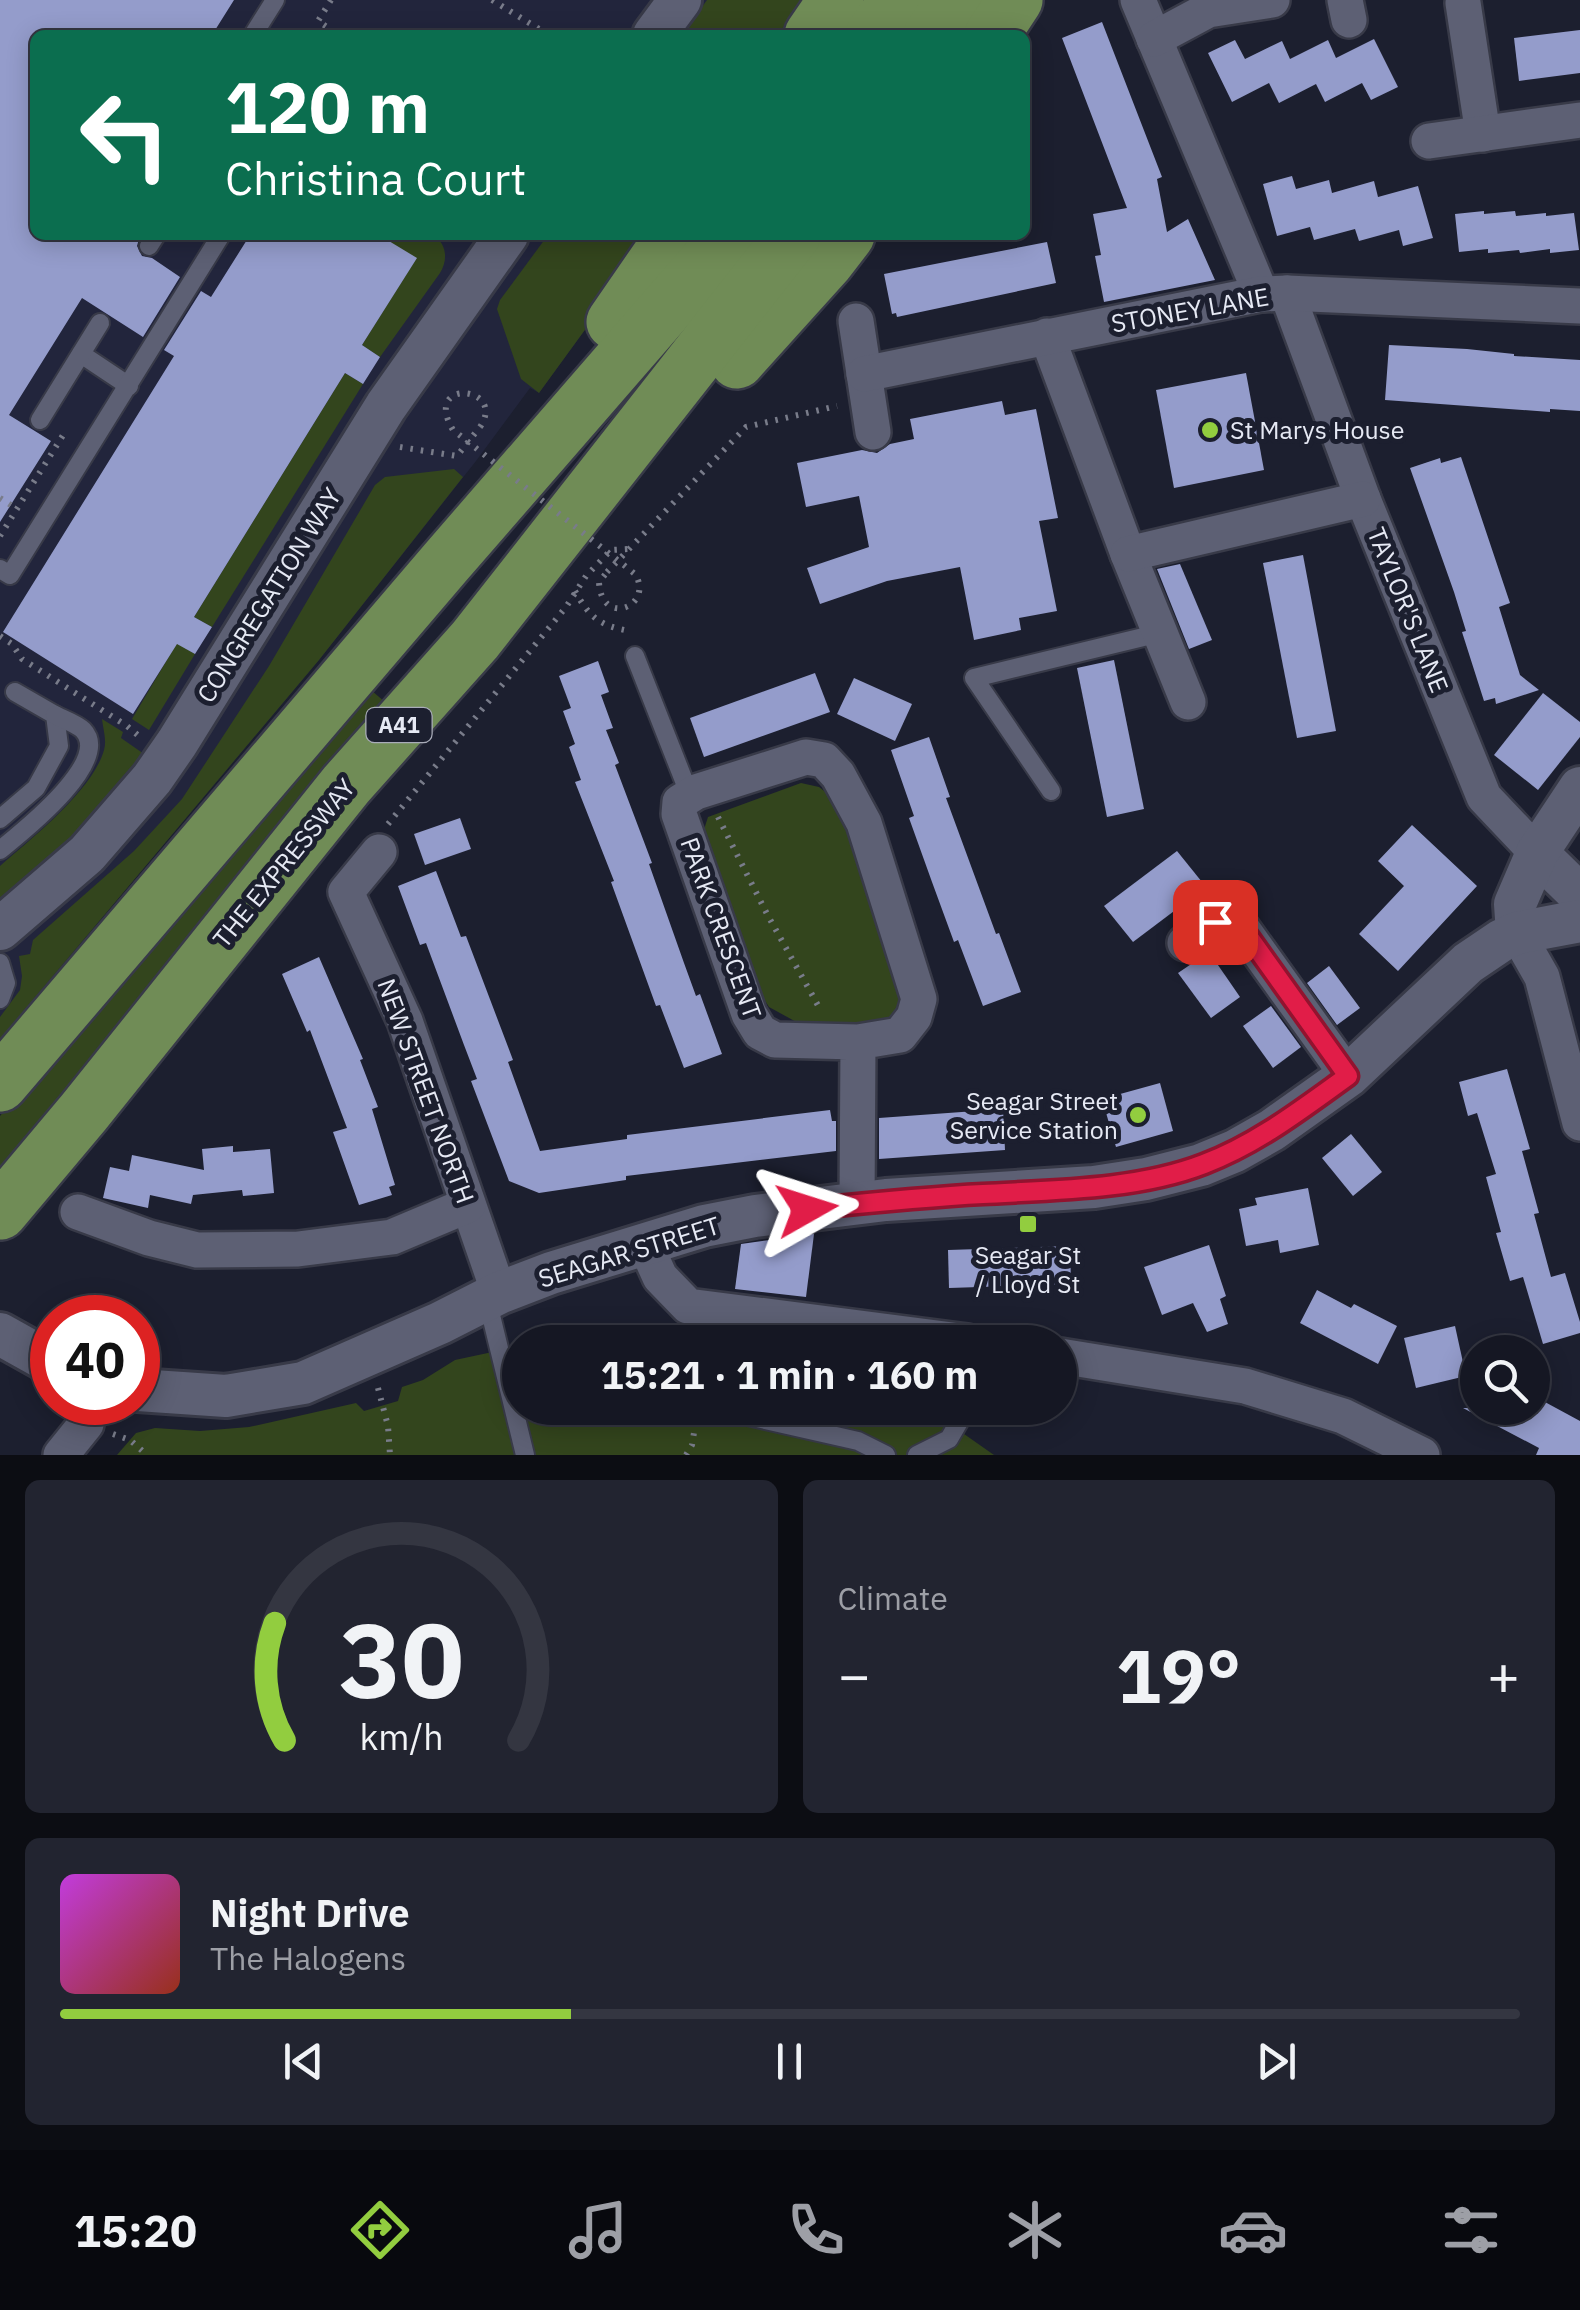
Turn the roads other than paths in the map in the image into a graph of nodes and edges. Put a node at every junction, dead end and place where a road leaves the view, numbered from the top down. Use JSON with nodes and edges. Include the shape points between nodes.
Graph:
{"nodes":[{"id":1,"x":274,"y":0,"type":"edge"},
{"id":2,"x":680,"y":0,"type":"edge"},
{"id":3,"x":836,"y":0,"type":"edge"},
{"id":4,"x":898,"y":0,"type":"edge"},
{"id":5,"x":955,"y":0,"type":"edge"},
{"id":6,"x":1015,"y":0,"type":"edge"},
{"id":7,"x":1138,"y":0,"type":"edge"},
{"id":8,"x":1272,"y":0,"type":"edge"},
{"id":9,"x":1464,"y":3,"type":"dead end"},
{"id":10,"x":256,"y":30,"type":"edge"},
{"id":11,"x":658,"y":30,"type":"edge"},
{"id":12,"x":815,"y":30,"type":"edge"},
{"id":13,"x":877,"y":30,"type":"edge"},
{"id":14,"x":934,"y":30,"type":"edge"},
{"id":15,"x":995,"y":30,"type":"edge"},
{"id":16,"x":1154,"y":39,"type":"junction"},
{"id":17,"x":1580,"y":120,"type":"edge"},
{"id":18,"x":1483,"y":134,"type":"junction"},
{"id":19,"x":1429,"y":141,"type":"dead end"},
{"id":20,"x":218,"y":240,"type":"edge"},
{"id":21,"x":502,"y":240,"type":"edge"},
{"id":22,"x":671,"y":240,"type":"edge"},
{"id":23,"x":726,"y":240,"type":"edge"},
{"id":24,"x":790,"y":240,"type":"edge"},
{"id":25,"x":843,"y":240,"type":"edge"},
{"id":26,"x":1274,"y":294,"type":"junction"},
{"id":27,"x":1580,"y":306,"type":"edge"},
{"id":28,"x":856,"y":321,"type":"dead end"},
{"id":29,"x":100,"y":323,"type":"dead end"},
{"id":30,"x":1046,"y":336,"type":"junction"},
{"id":31,"x":80,"y":354,"type":"junction"},
{"id":32,"x":129,"y":386,"type":"junction"},
{"id":33,"x":40,"y":420,"type":"dead end"},
{"id":34,"x":1363,"y":498,"type":"junction"},
{"id":35,"x":1128,"y":554,"type":"junction"},
{"id":36,"x":446,"y":562,"type":"junction"},
{"id":37,"x":0,"y":569,"type":"edge"},
{"id":38,"x":1160,"y":633,"type":"junction"},
{"id":39,"x":475,"y":640,"type":"junction"},
{"id":40,"x":635,"y":656,"type":"dead end"},
{"id":41,"x":15,"y":692,"type":"dead end"},
{"id":42,"x":1188,"y":702,"type":"dead end"},
{"id":43,"x":56,"y":714,"type":"junction"},
{"id":44,"x":1580,"y":788,"type":"edge"},
{"id":45,"x":1051,"y":790,"type":"dead end"},
{"id":46,"x":690,"y":796,"type":"junction"},
{"id":47,"x":0,"y":819,"type":"edge"},
{"id":48,"x":0,"y":850,"type":"edge"},
{"id":49,"x":379,"y":852,"type":"road end"},
{"id":50,"x":1537,"y":853,"type":"junction"},
{"id":51,"x":1580,"y":895,"type":"edge"},
{"id":52,"x":1580,"y":920,"type":"edge"},
{"id":53,"x":0,"y":929,"type":"edge"},
{"id":54,"x":1517,"y":933,"type":"junction"},
{"id":55,"x":1186,"y":943,"type":"dead end"},
{"id":56,"x":0,"y":963,"type":"edge"},
{"id":57,"x":0,"y":999,"type":"edge"},
{"id":58,"x":858,"y":1042,"type":"junction"},
{"id":59,"x":1348,"y":1076,"type":"junction"},
{"id":60,"x":0,"y":1084,"type":"edge"},
{"id":61,"x":1580,"y":1123,"type":"edge"},
{"id":62,"x":857,"y":1204,"type":"junction"},
{"id":63,"x":468,"y":1205,"type":"junction"},
{"id":64,"x":0,"y":1212,"type":"edge"},
{"id":65,"x":78,"y":1212,"type":"dead end"},
{"id":66,"x":645,"y":1244,"type":"junction"},
{"id":67,"x":493,"y":1296,"type":"junction"},
{"id":68,"x":836,"y":1325,"type":"edge"},
{"id":69,"x":0,"y":1334,"type":"edge"},
{"id":70,"x":30,"y":1351,"type":"edge"},
{"id":71,"x":1077,"y":1359,"type":"edge"},
{"id":72,"x":160,"y":1392,"type":"edge"},
{"id":73,"x":85,"y":1425,"type":"edge"},
{"id":74,"x":788,"y":1425,"type":"edge"},
{"id":75,"x":958,"y":1425,"type":"edge"},
{"id":76,"x":60,"y":1455,"type":"edge"},
{"id":77,"x":526,"y":1455,"type":"edge"},
{"id":78,"x":886,"y":1455,"type":"edge"},
{"id":79,"x":917,"y":1455,"type":"edge"},
{"id":80,"x":1422,"y":1455,"type":"edge"}],
"edges":[{"from":1,"to":10,"type":"lane"},
{"from":2,"to":11,"type":"street"},
{"from":3,"to":12,"type":"highway"},
{"from":4,"to":13,"type":"highway"},
{"from":5,"to":14,"type":"highway"},
{"from":6,"to":15,"type":"highway"},
{"from":7,"to":16,"type":"street","name":"TAYLOR'S LANE"},
{"from":8,"to":16,"type":"street","via":[[1208,10]]},
{"from":9,"to":18,"type":"street"},
{"from":16,"to":26,"type":"street","name":"TAYLOR'S LANE"},
{"from":17,"to":18,"type":"street"},
{"from":18,"to":19,"type":"street"},
{"from":20,"to":32,"type":"lane"},
{"from":21,"to":53,"type":"street","name":"CONGREGATION WAY","via":[[386,406],[152,779],[88,854]]},
{"from":22,"to":36,"type":"highway","number":"A41"},
{"from":23,"to":36,"type":"highway","number":"A41"},
{"from":24,"to":39,"type":"highway","name":"THE EXPRESSWAY","number":"A41"},
{"from":25,"to":39,"type":"highway","number":"A41","via":[[656,453]]},
{"from":26,"to":27,"type":"street","name":"STONEY LANE"},
{"from":26,"to":30,"type":"street","name":"STONEY LANE"},
{"from":26,"to":34,"type":"street","name":"TAYLOR'S LANE"},
{"from":28,"to":30,"type":"street","name":"STONEY LANE","via":[[868,402]]},
{"from":29,"to":31,"type":"lane"},
{"from":30,"to":35,"type":"street"},
{"from":31,"to":32,"type":"lane"},
{"from":31,"to":33,"type":"lane"},
{"from":32,"to":37,"type":"lane","via":[[10,576]]},
{"from":34,"to":35,"type":"street"},
{"from":34,"to":50,"type":"street","name":"TAYLOR'S LANE","via":[[1484,796]]},
{"from":35,"to":38,"type":"street"},
{"from":36,"to":60,"type":"highway","number":"A41"},
{"from":38,"to":42,"type":"street"},
{"from":38,"to":45,"type":"lane","via":[[974,678]]},
{"from":39,"to":64,"type":"highway","name":"THE EXPRESSWAY","number":"A41","via":[[346,785]]},
{"from":40,"to":46,"type":"lane"},
{"from":41,"to":43,"type":"lane"},
{"from":43,"to":47,"type":"lane","via":[[59,746],[36,788]]},
{"from":43,"to":48,"type":"lane","via":[[84,730],[87,758],[38,819]]},
{"from":44,"to":50,"type":"street"},
{"from":46,"to":58,"type":"street","name":"PARK CRESCENT","via":[[680,802],[679,814],[760,1032],[775,1040]]},
{"from":46,"to":58,"type":"street","name":"PARK CRESCENT","via":[[806,756],[824,760],[838,775],[864,823],[919,999],[900,1035]]},
{"from":49,"to":63,"type":"street","name":"NEW STREET NORTH","via":[[336,901],[405,1021]]},
{"from":50,"to":51,"type":"street","name":"TAYLOR'S LANE"},
{"from":50,"to":54,"type":"street","via":[[1516,904]]},
{"from":52,"to":54,"type":"street","name":"SEAGAR STREET"},
{"from":54,"to":59,"type":"street","name":"SEAGAR STREET","via":[[1468,963]]},
{"from":54,"to":61,"type":"street","via":[[1542,977]]},
{"from":55,"to":59,"type":"street","via":[[1215,922],[1241,926]]},
{"from":56,"to":57,"type":"lane","via":[[6,983]]},
{"from":58,"to":62,"type":"street"},
{"from":59,"to":62,"type":"street","name":"SEAGAR STREET","via":[[1272,1130],[1201,1165],[1094,1187]]},
{"from":62,"to":66,"type":"street","name":"SEAGAR STREET","via":[[738,1220]]},
{"from":63,"to":65,"type":"street","via":[[392,1236],[298,1249],[197,1250]]},
{"from":63,"to":67,"type":"street","name":"NEW STREET NORTH"},
{"from":66,"to":67,"type":"street","name":"SEAGAR STREET"},
{"from":66,"to":68,"type":"street","via":[[660,1276],[688,1306]]},
{"from":67,"to":72,"type":"street","name":"SEAGAR STREET","via":[[303,1383],[226,1396]]},
{"from":67,"to":77,"type":"lane"},
{"from":69,"to":70,"type":"street"},
{"from":71,"to":80,"type":"street","via":[[1245,1386],[1343,1416]]},
{"from":73,"to":76,"type":"street"},
{"from":74,"to":78,"type":"lane","via":[[858,1441]]},
{"from":75,"to":79,"type":"lane","via":[[950,1440]]}]}
